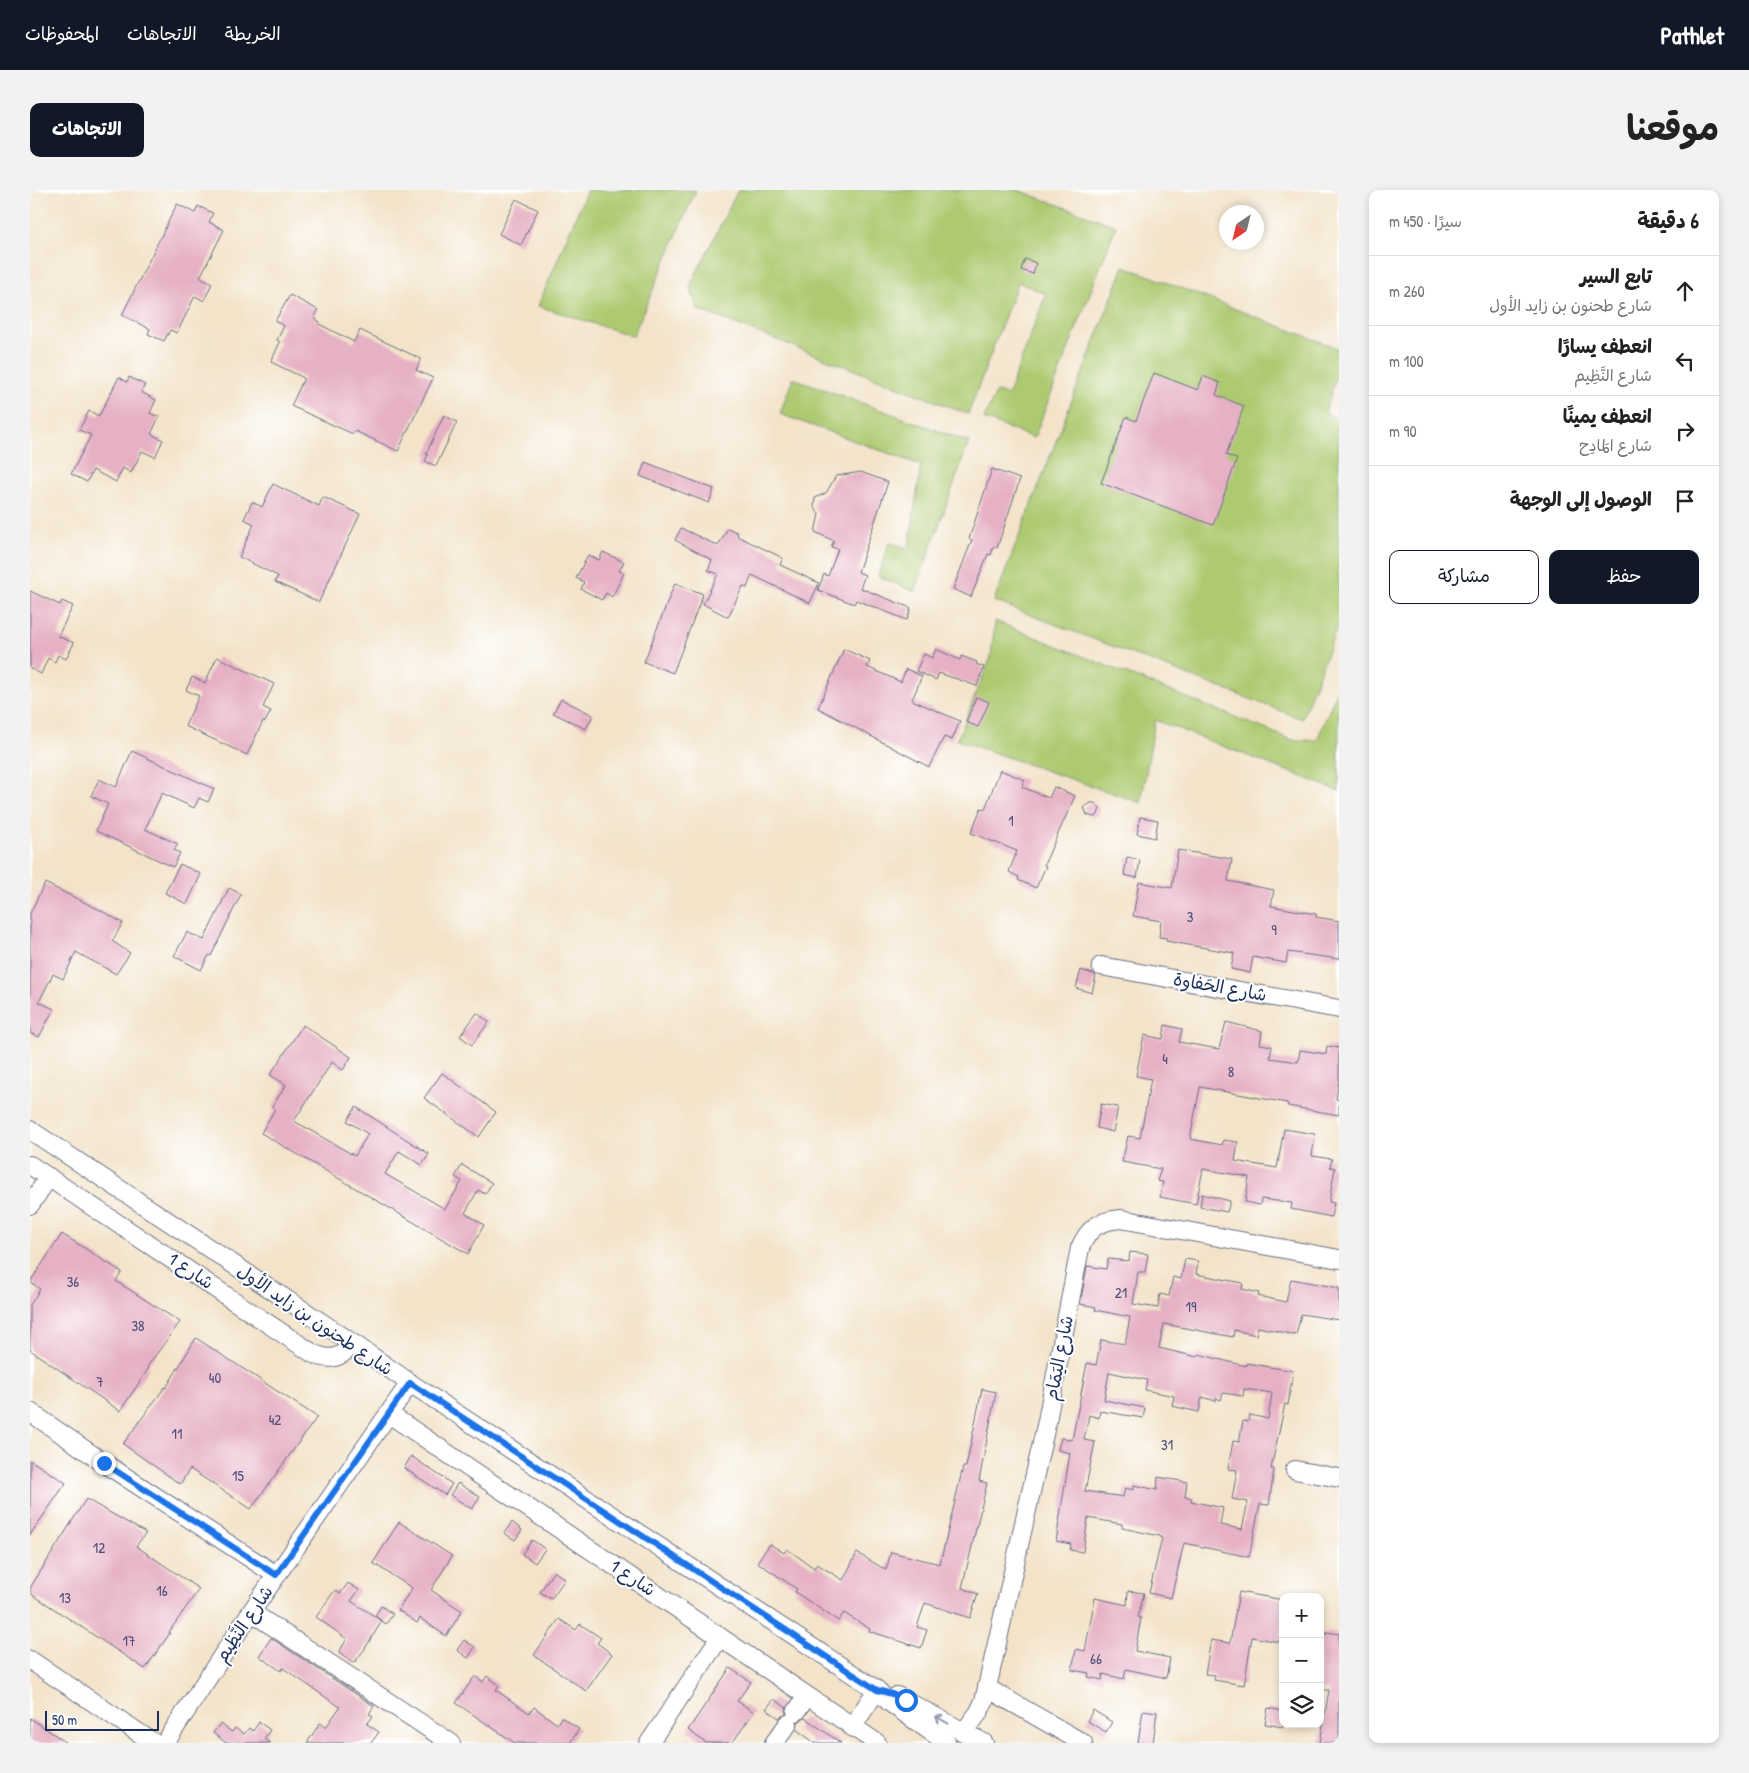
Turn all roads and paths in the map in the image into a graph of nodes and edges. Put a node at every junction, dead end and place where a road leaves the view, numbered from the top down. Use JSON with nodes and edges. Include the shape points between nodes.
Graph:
{"nodes":[{"id":1,"x":1101,"y":966,"type":"dead end"},
{"id":2,"x":1339,"y":1009,"type":"edge"},
{"id":3,"x":30,"y":1130,"type":"edge"},
{"id":4,"x":30,"y":1165,"type":"edge"},
{"id":5,"x":49,"y":1177,"type":"junction"},
{"id":6,"x":30,"y":1205,"type":"edge"},
{"id":7,"x":1339,"y":1259,"type":"edge"},
{"id":8,"x":354,"y":1344,"type":"junction"},
{"id":9,"x":410,"y":1383,"type":"junction"},
{"id":10,"x":30,"y":1412,"type":"edge"},
{"id":11,"x":389,"y":1414,"type":"junction"},
{"id":12,"x":1295,"y":1470,"type":"dead end"},
{"id":13,"x":1339,"y":1478,"type":"edge"},
{"id":14,"x":276,"y":1575,"type":"junction"},
{"id":15,"x":251,"y":1612,"type":"junction"},
{"id":16,"x":720,"y":1637,"type":"junction"},
{"id":17,"x":30,"y":1660,"type":"edge"},
{"id":18,"x":987,"y":1688,"type":"junction"},
{"id":19,"x":877,"y":1690,"type":"junction"},
{"id":20,"x":807,"y":1696,"type":"junction"},
{"id":21,"x":852,"y":1727,"type":"junction"},
{"id":22,"x":964,"y":1732,"type":"junction"},
{"id":23,"x":154,"y":1743,"type":"edge"},
{"id":24,"x":165,"y":1743,"type":"edge"},
{"id":25,"x":451,"y":1743,"type":"edge"},
{"id":26,"x":649,"y":1743,"type":"edge"},
{"id":27,"x":774,"y":1743,"type":"edge"},
{"id":28,"x":877,"y":1743,"type":"edge"},
{"id":29,"x":947,"y":1743,"type":"edge"},
{"id":30,"x":984,"y":1743,"type":"edge"},
{"id":31,"x":1083,"y":1743,"type":"edge"}],
"edges":[{"from":1,"to":2,"type":"street","name":"شارع الحَفاوة"},
{"from":3,"to":8,"type":"street","name":"شارع طحنون بن زايد الأول"},
{"from":4,"to":5,"type":"street","name":"شارع 1"},
{"from":5,"to":6,"type":"street"},
{"from":5,"to":8,"type":"street","name":"شارع 1","via":[[312,1352],[335,1358],[343,1356]]},
{"from":7,"to":18,"type":"street","name":"شارع اليَمَام","via":[[1121,1219],[1107,1220],[1085,1236]]},
{"from":8,"to":9,"type":"street","name":"شارع طحنون بن زايد الأول"},
{"from":9,"to":11,"type":"street","name":"شارع النَّظِيم"},
{"from":9,"to":19,"type":"street","name":"شارع طحنون بن زايد الأول"},
{"from":10,"to":14,"type":"street"},
{"from":11,"to":14,"type":"street","name":"شارع النَّظِيم"},
{"from":11,"to":16,"type":"street","name":"شارع 1"},
{"from":12,"to":13,"type":"street"},
{"from":14,"to":15,"type":"street","name":"شارع النَّظِيم"},
{"from":15,"to":24,"type":"street","name":"شارع النَّظِيم"},
{"from":15,"to":25,"type":"street"},
{"from":16,"to":20,"type":"street","name":"شارع 1"},
{"from":16,"to":26,"type":"street"},
{"from":17,"to":23,"type":"street"},
{"from":18,"to":22,"type":"street","name":"شارع اليَمَام","via":[[979,1712]]},
{"from":18,"to":31,"type":"street"},
{"from":19,"to":21,"type":"street"},
{"from":22,"to":19,"type":"street","name":"شارع طحنون بن زايد الأول","one_way":true,"via":[[906,1700]]},
{"from":19,"to":29,"type":"street","name":"شارع طحنون بن زايد الأول"},
{"from":20,"to":21,"type":"street","name":"شارع 1"},
{"from":20,"to":27,"type":"street"},
{"from":21,"to":28,"type":"street","name":"شارع 1"},
{"from":22,"to":30,"type":"street","name":"شارع طحنون بن زايد الأول"}]}
